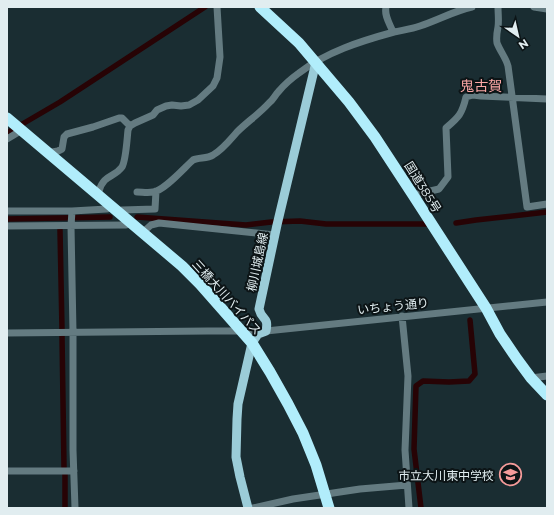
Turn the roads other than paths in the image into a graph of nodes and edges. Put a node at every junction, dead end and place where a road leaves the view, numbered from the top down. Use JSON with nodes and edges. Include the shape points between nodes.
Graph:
{"nodes":[{"id":1,"x":217,"y":7,"type":"edge"},
{"id":2,"x":260,"y":7,"type":"edge"},
{"id":3,"x":386,"y":7,"type":"edge"},
{"id":4,"x":472,"y":7,"type":"edge"},
{"id":5,"x":498,"y":7,"type":"edge"},
{"id":6,"x":534,"y":7,"type":"edge"},
{"id":7,"x":547,"y":9,"type":"edge"},
{"id":8,"x":393,"y":32,"type":"junction"},
{"id":9,"x":312,"y":58,"type":"junction"},
{"id":10,"x":513,"y":97,"type":"junction"},
{"id":11,"x":547,"y":99,"type":"edge"},
{"id":12,"x":12,"y":126,"type":"edge"},
{"id":13,"x":130,"y":126,"type":"junction"},
{"id":14,"x":7,"y":139,"type":"edge"},
{"id":15,"x":52,"y":152,"type":"dead end"},
{"id":16,"x":98,"y":191,"type":"dead end"},
{"id":17,"x":156,"y":191,"type":"junction"},
{"id":18,"x":137,"y":192,"type":"dead end"},
{"id":19,"x":413,"y":195,"type":"junction"},
{"id":20,"x":547,"y":204,"type":"edge"},
{"id":21,"x":107,"y":209,"type":"dead end"},
{"id":22,"x":122,"y":210,"type":"dead end"},
{"id":23,"x":7,"y":211,"type":"edge"},
{"id":24,"x":71,"y":218,"type":"junction"},
{"id":25,"x":126,"y":225,"type":"dead end"},
{"id":26,"x":7,"y":226,"type":"edge"},
{"id":27,"x":277,"y":226,"type":"junction"},
{"id":28,"x":142,"y":233,"type":"junction"},
{"id":29,"x":547,"y":302,"type":"edge"},
{"id":30,"x":486,"y":308,"type":"junction"},
{"id":31,"x":402,"y":316,"type":"junction"},
{"id":32,"x":241,"y":331,"type":"junction"},
{"id":33,"x":266,"y":331,"type":"junction"},
{"id":34,"x":73,"y":332,"type":"junction"},
{"id":35,"x":7,"y":333,"type":"edge"},
{"id":36,"x":252,"y":343,"type":"junction"},
{"id":37,"x":547,"y":376,"type":"edge"},
{"id":38,"x":531,"y":378,"type":"junction"},
{"id":39,"x":547,"y":395,"type":"edge"},
{"id":40,"x":7,"y":471,"type":"edge"},
{"id":41,"x":74,"y":471,"type":"junction"},
{"id":42,"x":407,"y":485,"type":"junction"},
{"id":43,"x":325,"y":495,"type":"junction"},
{"id":44,"x":75,"y":508,"type":"edge"},
{"id":45,"x":248,"y":508,"type":"edge"},
{"id":46,"x":253,"y":508,"type":"edge"},
{"id":47,"x":329,"y":508,"type":"edge"},
{"id":48,"x":409,"y":508,"type":"edge"}],
"edges":[{"from":1,"to":13,"type":"street","via":[[220,57],[217,78],[213,86],[189,105],[166,106]]},
{"from":2,"to":9,"type":"highway","name":"国道385号"},
{"from":3,"to":8,"type":"street","via":[[386,16]]},
{"from":4,"to":8,"type":"street"},
{"from":5,"to":10,"type":"street","via":[[496,36],[507,62]]},
{"from":6,"to":7,"type":"street"},
{"from":8,"to":9,"type":"street"},
{"from":9,"to":17,"type":"street","via":[[271,102],[216,153],[193,160]]},
{"from":9,"to":19,"type":"highway","name":"国道385号","via":[[358,113]]},
{"from":9,"to":27,"type":"main road","name":"柳川城島線"},
{"from":10,"to":11,"type":"street"},
{"from":10,"to":19,"type":"street","via":[[466,97],[461,113],[446,128],[448,177],[439,189]]},
{"from":10,"to":20,"type":"street","via":[[528,207]]},
{"from":12,"to":14,"type":"street"},
{"from":12,"to":28,"type":"highway","name":"三橋大川バイパス"},
{"from":13,"to":15,"type":"street","via":[[119,118],[70,133],[64,137],[62,149]]},
{"from":13,"to":16,"type":"street","via":[[122,166],[105,179]]},
{"from":17,"to":18,"type":"street"},
{"from":17,"to":22,"type":"street","via":[[155,209]]},
{"from":19,"to":30,"type":"highway","name":"国道385号"},
{"from":21,"to":24,"type":"street"},
{"from":23,"to":24,"type":"street"},
{"from":24,"to":25,"type":"street"},
{"from":24,"to":26,"type":"street"},
{"from":24,"to":34,"type":"street"},
{"from":27,"to":28,"type":"street","via":[[159,223],[151,225]]},
{"from":27,"to":33,"type":"main road","name":"柳川城島線","via":[[259,309],[267,324]]},
{"from":28,"to":32,"type":"highway","name":"三橋大川バイパス","via":[[182,266]]},
{"from":29,"to":30,"type":"street","name":"いちょう通り"},
{"from":30,"to":31,"type":"street","name":"いちょう通り"},
{"from":30,"to":38,"type":"highway","name":"国道385号","via":[[500,334]]},
{"from":31,"to":33,"type":"street","name":"いちょう通り"},
{"from":31,"to":42,"type":"street","via":[[408,376],[405,450]]},
{"from":32,"to":33,"type":"street","name":"いちょう通り"},
{"from":32,"to":34,"type":"street","name":"いちょう通り"},
{"from":32,"to":36,"type":"highway","name":"三橋大川バイパス"},
{"from":33,"to":36,"type":"main road","via":[[258,334]]},
{"from":34,"to":35,"type":"street","name":"いちょう通り"},
{"from":34,"to":41,"type":"street"},
{"from":36,"to":43,"type":"highway","name":"三橋大川バイパス","via":[[303,433]]},
{"from":36,"to":45,"type":"main road","via":[[238,404],[236,458]]},
{"from":37,"to":38,"type":"street"},
{"from":38,"to":39,"type":"highway","name":"国道385号"},
{"from":40,"to":41,"type":"street"},
{"from":41,"to":44,"type":"street"},
{"from":42,"to":43,"type":"street"},
{"from":42,"to":48,"type":"street"},
{"from":43,"to":46,"type":"street"},
{"from":43,"to":47,"type":"highway","name":"三橋大川バイパス"}]}
